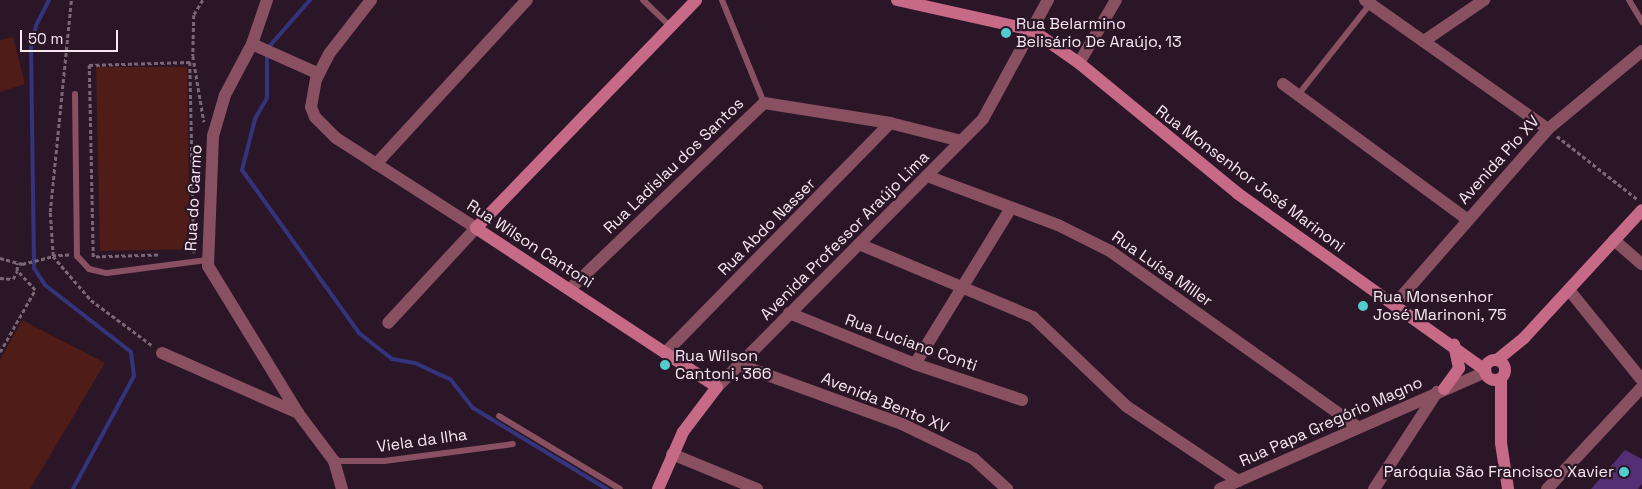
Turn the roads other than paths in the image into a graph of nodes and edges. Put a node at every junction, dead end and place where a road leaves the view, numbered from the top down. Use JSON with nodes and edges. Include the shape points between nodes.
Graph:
{"nodes":[{"id":1,"x":267,"y":0,"type":"edge"},
{"id":2,"x":371,"y":0,"type":"edge"},
{"id":3,"x":527,"y":0,"type":"edge"},
{"id":4,"x":643,"y":0,"type":"edge"},
{"id":5,"x":696,"y":0,"type":"edge"},
{"id":6,"x":722,"y":0,"type":"edge"},
{"id":7,"x":897,"y":0,"type":"edge"},
{"id":8,"x":1048,"y":0,"type":"edge"},
{"id":9,"x":1116,"y":0,"type":"edge"},
{"id":10,"x":1484,"y":0,"type":"edge"},
{"id":11,"x":1628,"y":0,"type":"edge"},
{"id":12,"x":1368,"y":2,"type":"edge"},
{"id":13,"x":1642,"y":22,"type":"edge"},
{"id":14,"x":671,"y":27,"type":"junction"},
{"id":15,"x":1032,"y":30,"type":"junction"},
{"id":16,"x":1424,"y":41,"type":"junction"},
{"id":17,"x":252,"y":44,"type":"junction"},
{"id":18,"x":1642,"y":51,"type":"edge"},
{"id":19,"x":1079,"y":63,"type":"junction"},
{"id":20,"x":319,"y":74,"type":"junction"},
{"id":21,"x":1283,"y":84,"type":"dead end"},
{"id":22,"x":75,"y":94,"type":"dead end"},
{"id":23,"x":1298,"y":95,"type":"junction"},
{"id":24,"x":764,"y":103,"type":"junction"},
{"id":25,"x":890,"y":123,"type":"junction"},
{"id":26,"x":1548,"y":129,"type":"junction"},
{"id":27,"x":962,"y":141,"type":"junction"},
{"id":28,"x":376,"y":164,"type":"junction"},
{"id":29,"x":927,"y":176,"type":"junction"},
{"id":30,"x":1011,"y":208,"type":"junction"},
{"id":31,"x":1642,"y":210,"type":"edge"},
{"id":32,"x":1467,"y":219,"type":"junction"},
{"id":33,"x":476,"y":228,"type":"junction"},
{"id":34,"x":1614,"y":240,"type":"junction"},
{"id":35,"x":859,"y":244,"type":"junction"},
{"id":36,"x":202,"y":256,"type":"junction"},
{"id":37,"x":1642,"y":264,"type":"edge"},
{"id":38,"x":963,"y":288,"type":"junction"},
{"id":39,"x":570,"y":289,"type":"junction"},
{"id":40,"x":1569,"y":290,"type":"junction"},
{"id":41,"x":1394,"y":305,"type":"junction"},
{"id":42,"x":789,"y":313,"type":"junction"},
{"id":43,"x":388,"y":322,"type":"dead end"},
{"id":44,"x":1454,"y":345,"type":"junction"},
{"id":45,"x":666,"y":352,"type":"junction"},
{"id":46,"x":162,"y":353,"type":"road end"},
{"id":47,"x":914,"y":364,"type":"junction"},
{"id":48,"x":740,"y":365,"type":"junction"},
{"id":49,"x":1493,"y":371,"type":"junction"},
{"id":50,"x":1642,"y":380,"type":"edge"},
{"id":51,"x":1642,"y":386,"type":"edge"},
{"id":52,"x":718,"y":387,"type":"junction"},
{"id":53,"x":1445,"y":389,"type":"junction"},
{"id":54,"x":1022,"y":400,"type":"dead end"},
{"id":55,"x":298,"y":413,"type":"junction"},
{"id":56,"x":499,"y":416,"type":"dead end"},
{"id":57,"x":1358,"y":427,"type":"junction"},
{"id":58,"x":513,"y":444,"type":"dead end"},
{"id":59,"x":672,"y":454,"type":"junction"},
{"id":60,"x":334,"y":461,"type":"junction"},
{"id":61,"x":1238,"y":481,"type":"junction"},
{"id":62,"x":1551,"y":487,"type":"edge"},
{"id":63,"x":342,"y":489,"type":"edge"},
{"id":64,"x":620,"y":489,"type":"edge"},
{"id":65,"x":658,"y":489,"type":"edge"},
{"id":66,"x":757,"y":489,"type":"edge"},
{"id":67,"x":1007,"y":489,"type":"edge"},
{"id":68,"x":1220,"y":489,"type":"edge"},
{"id":69,"x":1374,"y":489,"type":"edge"},
{"id":70,"x":1508,"y":489,"type":"edge"}],
"edges":[{"from":1,"to":17,"type":"street","name":"Rua do Carmo"},
{"from":2,"to":20,"type":"street"},
{"from":3,"to":28,"type":"street"},
{"from":4,"to":14,"type":"lane"},
{"from":5,"to":14,"type":"street"},
{"from":6,"to":24,"type":"lane"},
{"from":7,"to":15,"type":"street"},
{"from":8,"to":15,"type":"street","name":"Avenida Professor Araújo Lima"},
{"from":9,"to":19,"type":"street"},
{"from":10,"to":16,"type":"street"},
{"from":11,"to":13,"type":"lane"},
{"from":12,"to":16,"type":"street"},
{"from":12,"to":23,"type":"lane"},
{"from":14,"to":33,"type":"street"},
{"from":15,"to":19,"type":"street","name":"Rua Monsenhor José Marinoni"},
{"from":15,"to":27,"type":"street","name":"Avenida Professor Araújo Lima","via":[[994,103]]},
{"from":16,"to":26,"type":"street"},
{"from":17,"to":20,"type":"street"},
{"from":17,"to":36,"type":"street","name":"Rua do Carmo","via":[[225,96],[213,136]]},
{"from":18,"to":26,"type":"street","name":"Avenida Pio XV"},
{"from":19,"to":41,"type":"street","name":"Rua Monsenhor José Marinoni","via":[[1179,149]]},
{"from":20,"to":28,"type":"street","name":"Rua Wilson Cantoni","via":[[311,107],[324,129]]},
{"from":21,"to":23,"type":"street"},
{"from":22,"to":36,"type":"lane","via":[[76,255],[90,269],[107,273]]},
{"from":23,"to":32,"type":"street"},
{"from":24,"to":25,"type":"street","name":"Rua Ladislau dos Santos"},
{"from":24,"to":39,"type":"street","name":"Rua Ladislau dos Santos"},
{"from":25,"to":27,"type":"street","name":"Rua Ladislau dos Santos"},
{"from":25,"to":45,"type":"street","name":"Rua Abdo Nasser"},
{"from":26,"to":32,"type":"street","name":"Avenida Pio XV"},
{"from":27,"to":29,"type":"street","name":"Avenida Professor Araújo Lima"},
{"from":28,"to":33,"type":"street","name":"Rua Wilson Cantoni"},
{"from":29,"to":30,"type":"street","name":"Rua Luísa Miller"},
{"from":29,"to":35,"type":"street","name":"Avenida Professor Araújo Lima"},
{"from":30,"to":38,"type":"street"},
{"from":30,"to":57,"type":"street","name":"Rua Luísa Miller","via":[[1058,225],[1110,251]]},
{"from":31,"to":34,"type":"street"},
{"from":32,"to":41,"type":"street","name":"Avenida Pio XV"},
{"from":33,"to":39,"type":"street","name":"Rua Wilson Cantoni"},
{"from":33,"to":43,"type":"street"},
{"from":34,"to":37,"type":"street"},
{"from":34,"to":40,"type":"street"},
{"from":35,"to":38,"type":"street"},
{"from":35,"to":42,"type":"street","name":"Avenida Professor Araújo Lima"},
{"from":36,"to":55,"type":"street","name":"Rua do Carmo","via":[[214,281]]},
{"from":38,"to":47,"type":"street"},
{"from":38,"to":61,"type":"street","via":[[1033,317],[1126,406]]},
{"from":39,"to":45,"type":"street","name":"Rua Wilson Cantoni"},
{"from":40,"to":49,"type":"street"},
{"from":40,"to":50,"type":"street"},
{"from":41,"to":44,"type":"street","name":"Rua Monsenhor José Marinoni"},
{"from":42,"to":47,"type":"street","name":"Rua Luciano Conti"},
{"from":42,"to":48,"type":"street","name":"Avenida Professor Araújo Lima"},
{"from":44,"to":49,"type":"street","name":"Rua Monsenhor José Marinoni"},
{"from":44,"to":53,"type":"street","via":[[1459,368]]},
{"from":45,"to":52,"type":"street","name":"Rua Wilson Cantoni"},
{"from":46,"to":55,"type":"street"},
{"from":47,"to":54,"type":"street","name":"Rua Luciano Conti"},
{"from":48,"to":52,"type":"street","name":"Avenida Professor Araújo Lima"},
{"from":48,"to":67,"type":"street","name":"Avenida Bento XV","via":[[902,424],[974,460]]},
{"from":49,"to":53,"type":"street","name":"Rua Papa Gregório Magno"},
{"from":49,"to":70,"type":"street"},
{"from":51,"to":62,"type":"street"},
{"from":52,"to":59,"type":"street","name":"Avenida Professor Araújo Lima"},
{"from":53,"to":57,"type":"street","name":"Rua Papa Gregório Magno"},
{"from":53,"to":69,"type":"street"},
{"from":55,"to":60,"type":"street","name":"Rua do Carmo"},
{"from":56,"to":64,"type":"lane"},
{"from":57,"to":61,"type":"street","name":"Rua Papa Gregório Magno"},
{"from":58,"to":60,"type":"lane","name":"Viela da Ilha","via":[[374,462]]},
{"from":59,"to":65,"type":"street","name":"Avenida Professor Araújo Lima"},
{"from":59,"to":66,"type":"street"},
{"from":60,"to":63,"type":"street","name":"Rua do Carmo"},
{"from":61,"to":68,"type":"street","name":"Rua Papa Gregório Magno"}]}
